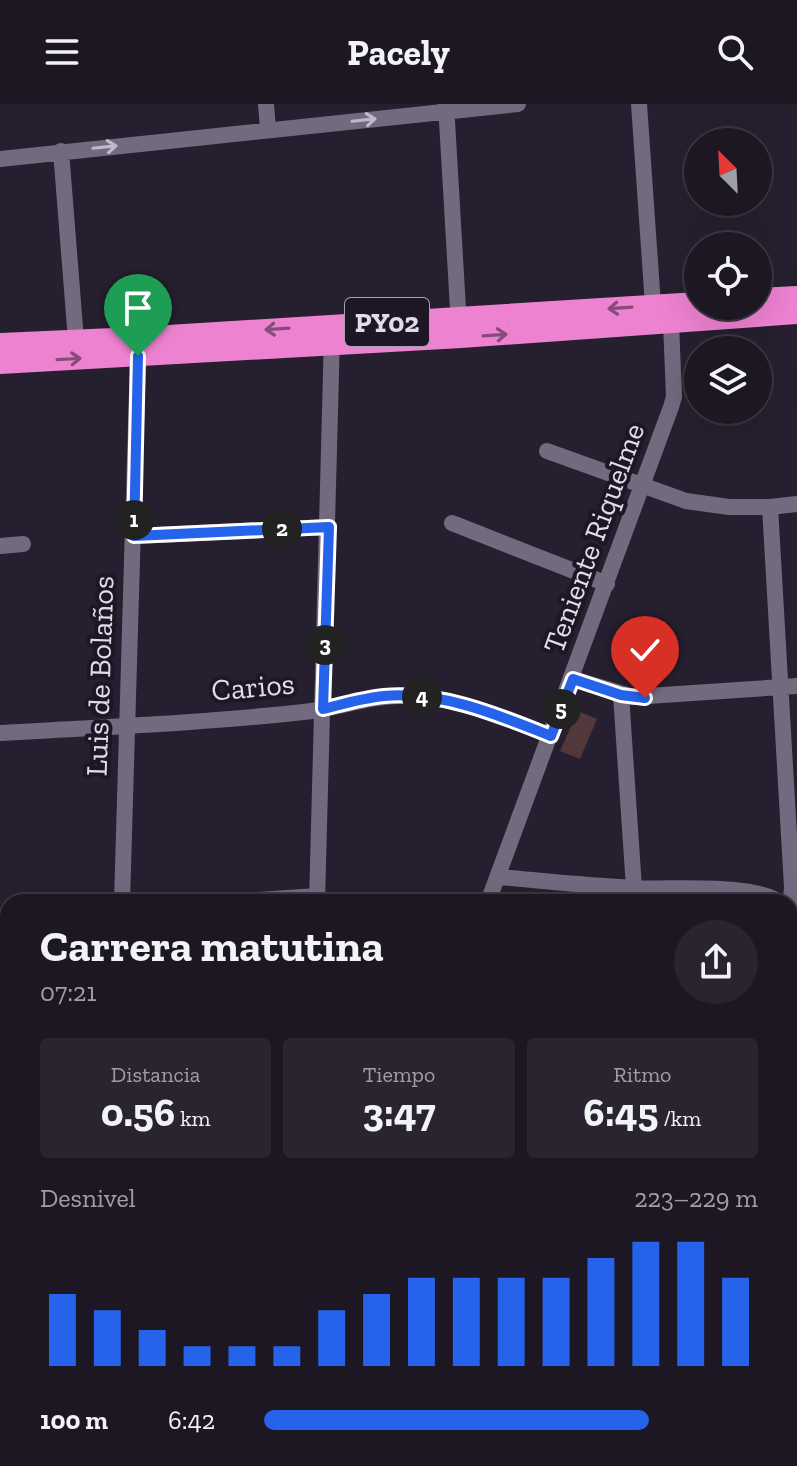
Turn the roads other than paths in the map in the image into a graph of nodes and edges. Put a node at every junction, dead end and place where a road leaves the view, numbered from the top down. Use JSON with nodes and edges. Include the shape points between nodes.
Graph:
{"nodes":[{"id":1,"x":266,"y":104,"type":"edge"},
{"id":2,"x":518,"y":104,"type":"edge"},
{"id":3,"x":639,"y":104,"type":"edge"},
{"id":4,"x":446,"y":108,"type":"edge"},
{"id":5,"x":268,"y":130,"type":"junction"},
{"id":6,"x":61,"y":151,"type":"junction"},
{"id":7,"x":0,"y":159,"type":"edge"},
{"id":8,"x":797,"y":297,"type":"edge"},
{"id":9,"x":772,"y":298,"type":"edge"},
{"id":10,"x":684,"y":304,"type":"edge"},
{"id":11,"x":653,"y":305,"type":"junction"},
{"id":12,"x":797,"y":313,"type":"edge"},
{"id":13,"x":671,"y":323,"type":"junction"},
{"id":14,"x":460,"y":328,"type":"junction"},
{"id":15,"x":332,"y":334,"type":"junction"},
{"id":16,"x":76,"y":340,"type":"junction"},
{"id":17,"x":0,"y":344,"type":"edge"},
{"id":18,"x":138,"y":356,"type":"junction"},
{"id":19,"x":0,"y":363,"type":"edge"},
{"id":20,"x":547,"y":451,"type":"dead end"},
{"id":21,"x":642,"y":484,"type":"junction"},
{"id":22,"x":797,"y":504,"type":"edge"},
{"id":23,"x":770,"y":507,"type":"junction"},
{"id":24,"x":452,"y":523,"type":"dead end"},
{"id":25,"x":329,"y":527,"type":"junction"},
{"id":26,"x":134,"y":536,"type":"junction"},
{"id":27,"x":23,"y":544,"type":"dead end"},
{"id":28,"x":0,"y":546,"type":"edge"},
{"id":29,"x":607,"y":584,"type":"junction"},
{"id":30,"x":573,"y":679,"type":"junction"},
{"id":31,"x":789,"y":687,"type":"edge"},
{"id":32,"x":621,"y":695,"type":"junction"},
{"id":33,"x":323,"y":709,"type":"junction"},
{"id":34,"x":126,"y":726,"type":"junction"},
{"id":35,"x":0,"y":733,"type":"edge"},
{"id":36,"x":551,"y":736,"type":"junction"},
{"id":37,"x":499,"y":877,"type":"junction"},
{"id":38,"x":122,"y":894,"type":"edge"},
{"id":39,"x":317,"y":894,"type":"edge"},
{"id":40,"x":492,"y":894,"type":"edge"},
{"id":41,"x":624,"y":894,"type":"edge"},
{"id":42,"x":631,"y":894,"type":"edge"},
{"id":43,"x":660,"y":894,"type":"edge"},
{"id":44,"x":763,"y":894,"type":"edge"},
{"id":45,"x":791,"y":894,"type":"edge"}],
"edges":[{"from":1,"to":5,"type":"street"},
{"from":2,"to":4,"type":"street"},
{"from":3,"to":11,"type":"street"},
{"from":5,"to":4,"type":"street","one_way":true},
{"from":4,"to":14,"type":"street"},
{"from":6,"to":5,"type":"street","one_way":true},
{"from":6,"to":7,"type":"street"},
{"from":6,"to":16,"type":"street"},
{"from":8,"to":9,"type":"highway"},
{"from":10,"to":11,"type":"highway","number":"PY02"},
{"from":11,"to":14,"type":"highway","number":"PY02","one_way":true},
{"from":12,"to":13,"type":"highway","number":"PY02"},
{"from":14,"to":13,"type":"highway","number":"PY02","one_way":true},
{"from":13,"to":21,"type":"street","name":"Teniente Riquelme","via":[[674,397]]},
{"from":14,"to":15,"type":"highway","number":"PY02"},
{"from":15,"to":16,"type":"highway","number":"PY02","one_way":true},
{"from":15,"to":18,"type":"highway","number":"PY02"},
{"from":15,"to":25,"type":"street"},
{"from":16,"to":17,"type":"highway","number":"PY02"},
{"from":19,"to":18,"type":"highway","number":"PY02","one_way":true},
{"from":18,"to":26,"type":"street","name":"Luis de Bolaños"},
{"from":20,"to":21,"type":"street"},
{"from":21,"to":23,"type":"street","via":[[686,501]]},
{"from":21,"to":29,"type":"street","name":"Teniente Riquelme"},
{"from":22,"to":23,"type":"street"},
{"from":23,"to":31,"type":"street"},
{"from":24,"to":29,"type":"street"},
{"from":25,"to":26,"type":"street"},
{"from":25,"to":33,"type":"street"},
{"from":26,"to":34,"type":"street","name":"Luis de Bolaños"},
{"from":27,"to":28,"type":"street"},
{"from":29,"to":30,"type":"street","name":"Teniente Riquelme"},
{"from":30,"to":32,"type":"street"},
{"from":30,"to":36,"type":"street","name":"Teniente Riquelme"},
{"from":31,"to":32,"type":"street","via":[[645,698]]},
{"from":31,"to":45,"type":"street"},
{"from":32,"to":42,"type":"street"},
{"from":33,"to":34,"type":"street","name":"Carios"},
{"from":33,"to":36,"type":"street","name":"Carios","via":[[384,696],[437,698]]},
{"from":33,"to":39,"type":"street"},
{"from":34,"to":35,"type":"street","name":"Carios"},
{"from":34,"to":38,"type":"street","name":"Luis de Bolaños"},
{"from":36,"to":37,"type":"street","name":"Teniente Riquelme"},
{"from":37,"to":40,"type":"street","name":"Teniente Riquelme"},
{"from":37,"to":41,"type":"street"},
{"from":43,"to":44,"type":"street"}]}
